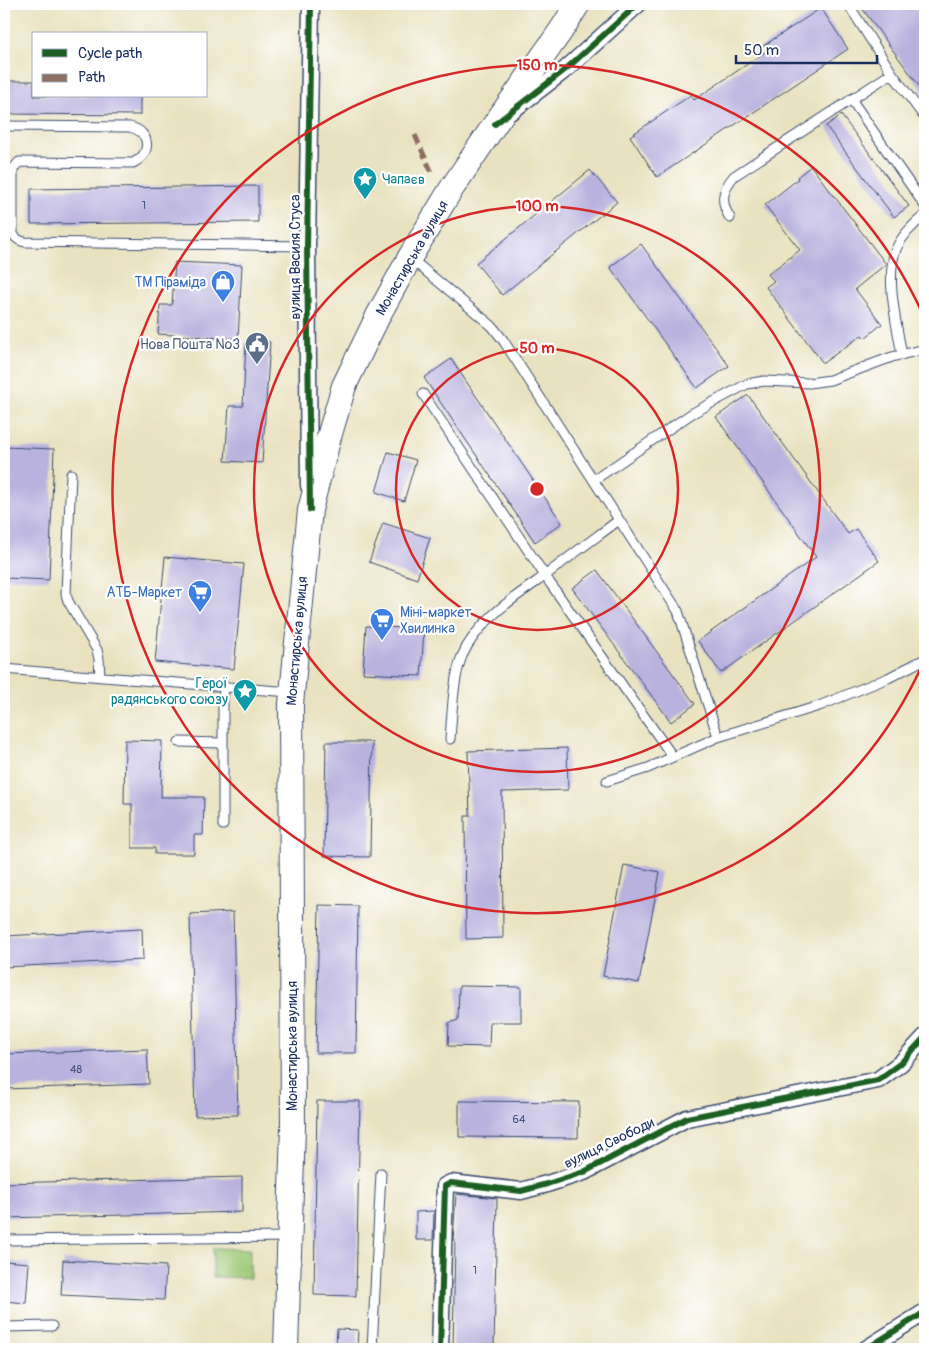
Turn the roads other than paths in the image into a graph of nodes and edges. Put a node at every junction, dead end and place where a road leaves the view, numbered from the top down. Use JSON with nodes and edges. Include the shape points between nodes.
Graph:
{"nodes":[{"id":1,"x":311,"y":4,"type":"edge"},
{"id":2,"x":578,"y":4,"type":"edge"},
{"id":3,"x":638,"y":4,"type":"edge"},
{"id":4,"x":848,"y":4,"type":"edge"},
{"id":5,"x":892,"y":73,"type":"junction"},
{"id":6,"x":851,"y":99,"type":"junction"},
{"id":7,"x":925,"y":118,"type":"edge"},
{"id":8,"x":495,"y":124,"type":"junction"},
{"id":9,"x":4,"y":126,"type":"edge"},
{"id":10,"x":925,"y":206,"type":"edge"},
{"id":11,"x":925,"y":215,"type":"edge"},
{"id":12,"x":730,"y":218,"type":"dead end"},
{"id":13,"x":307,"y":246,"type":"junction"},
{"id":14,"x":410,"y":257,"type":"junction"},
{"id":15,"x":925,"y":349,"type":"edge"},
{"id":16,"x":902,"y":355,"type":"junction"},
{"id":17,"x":423,"y":394,"type":"dead end"},
{"id":18,"x":72,"y":474,"type":"dead end"},
{"id":19,"x":594,"y":480,"type":"junction"},
{"id":20,"x":310,"y":510,"type":"junction"},
{"id":21,"x":620,"y":520,"type":"junction"},
{"id":22,"x":545,"y":575,"type":"junction"},
{"id":23,"x":925,"y":659,"type":"edge"},
{"id":24,"x":4,"y":669,"type":"edge"},
{"id":25,"x":100,"y":678,"type":"junction"},
{"id":26,"x":224,"y":687,"type":"junction"},
{"id":27,"x":292,"y":692,"type":"junction"},
{"id":28,"x":718,"y":737,"type":"junction"},
{"id":29,"x":450,"y":739,"type":"dead end"},
{"id":30,"x":179,"y":742,"type":"dead end"},
{"id":31,"x":223,"y":742,"type":"junction"},
{"id":32,"x":673,"y":757,"type":"junction"},
{"id":33,"x":608,"y":781,"type":"dead end"},
{"id":34,"x":223,"y":825,"type":"dead end"},
{"id":35,"x":925,"y":1037,"type":"edge"},
{"id":36,"x":380,"y":1173,"type":"dead end"},
{"id":37,"x":289,"y":1237,"type":"junction"},
{"id":38,"x":4,"y":1240,"type":"edge"},
{"id":39,"x":925,"y":1312,"type":"edge"},
{"id":40,"x":4,"y":1326,"type":"edge"},
{"id":41,"x":52,"y":1326,"type":"dead end"},
{"id":42,"x":286,"y":1349,"type":"edge"},
{"id":43,"x":372,"y":1349,"type":"edge"},
{"id":44,"x":440,"y":1349,"type":"edge"},
{"id":45,"x":866,"y":1349,"type":"edge"}],
"edges":[{"from":1,"to":13,"type":"street","name":"вулиця Василя Стуса"},
{"from":2,"to":8,"type":"main road","name":"Монастирська вулиця"},
{"from":3,"to":8,"type":"street","via":[[566,69]]},
{"from":4,"to":5,"type":"lane"},
{"from":5,"to":6,"type":"lane"},
{"from":5,"to":7,"type":"lane"},
{"from":6,"to":10,"type":"lane"},
{"from":6,"to":12,"type":"lane","via":[[734,176],[724,192],[723,201]]},
{"from":8,"to":14,"type":"main road","name":"Монастирська вулиця"},
{"from":9,"to":13,"type":"lane","via":[[130,127],[140,131],[146,144],[142,158],[133,163],[19,162],[13,169],[13,234],[19,241]]},
{"from":11,"to":16,"type":"lane","via":[[906,233],[893,258],[893,300]]},
{"from":13,"to":20,"type":"street","name":"вулиця Василя Стуса"},
{"from":14,"to":19,"type":"lane","via":[[492,326]]},
{"from":14,"to":20,"type":"main road","name":"Монастирська вулиця","via":[[344,386]]},
{"from":15,"to":16,"type":"lane"},
{"from":16,"to":19,"type":"lane","via":[[830,380],[747,384],[690,414]]},
{"from":17,"to":22,"type":"lane"},
{"from":18,"to":25,"type":"lane","via":[[66,594],[97,650]]},
{"from":19,"to":21,"type":"lane"},
{"from":20,"to":27,"type":"main road","name":"Монастирська вулиця"},
{"from":21,"to":22,"type":"lane"},
{"from":21,"to":28,"type":"lane","via":[[678,611]]},
{"from":22,"to":29,"type":"lane","via":[[486,621],[462,656]]},
{"from":22,"to":32,"type":"lane"},
{"from":23,"to":28,"type":"lane","via":[[819,706]]},
{"from":24,"to":25,"type":"lane"},
{"from":25,"to":26,"type":"lane"},
{"from":26,"to":27,"type":"lane"},
{"from":26,"to":31,"type":"lane"},
{"from":27,"to":37,"type":"main road","name":"Монастирська вулиця"},
{"from":28,"to":32,"type":"lane"},
{"from":30,"to":31,"type":"lane"},
{"from":31,"to":34,"type":"lane"},
{"from":32,"to":33,"type":"lane"},
{"from":35,"to":44,"type":"street","name":"вулиця Свободи","via":[[901,1063],[878,1080],[687,1118],[584,1172],[547,1184],[521,1191],[451,1183],[445,1186]]},
{"from":36,"to":43,"type":"lane"},
{"from":37,"to":38,"type":"lane"},
{"from":37,"to":42,"type":"main road","name":"Монастирська вулиця"},
{"from":39,"to":45,"type":"street"},
{"from":40,"to":41,"type":"lane"}]}
